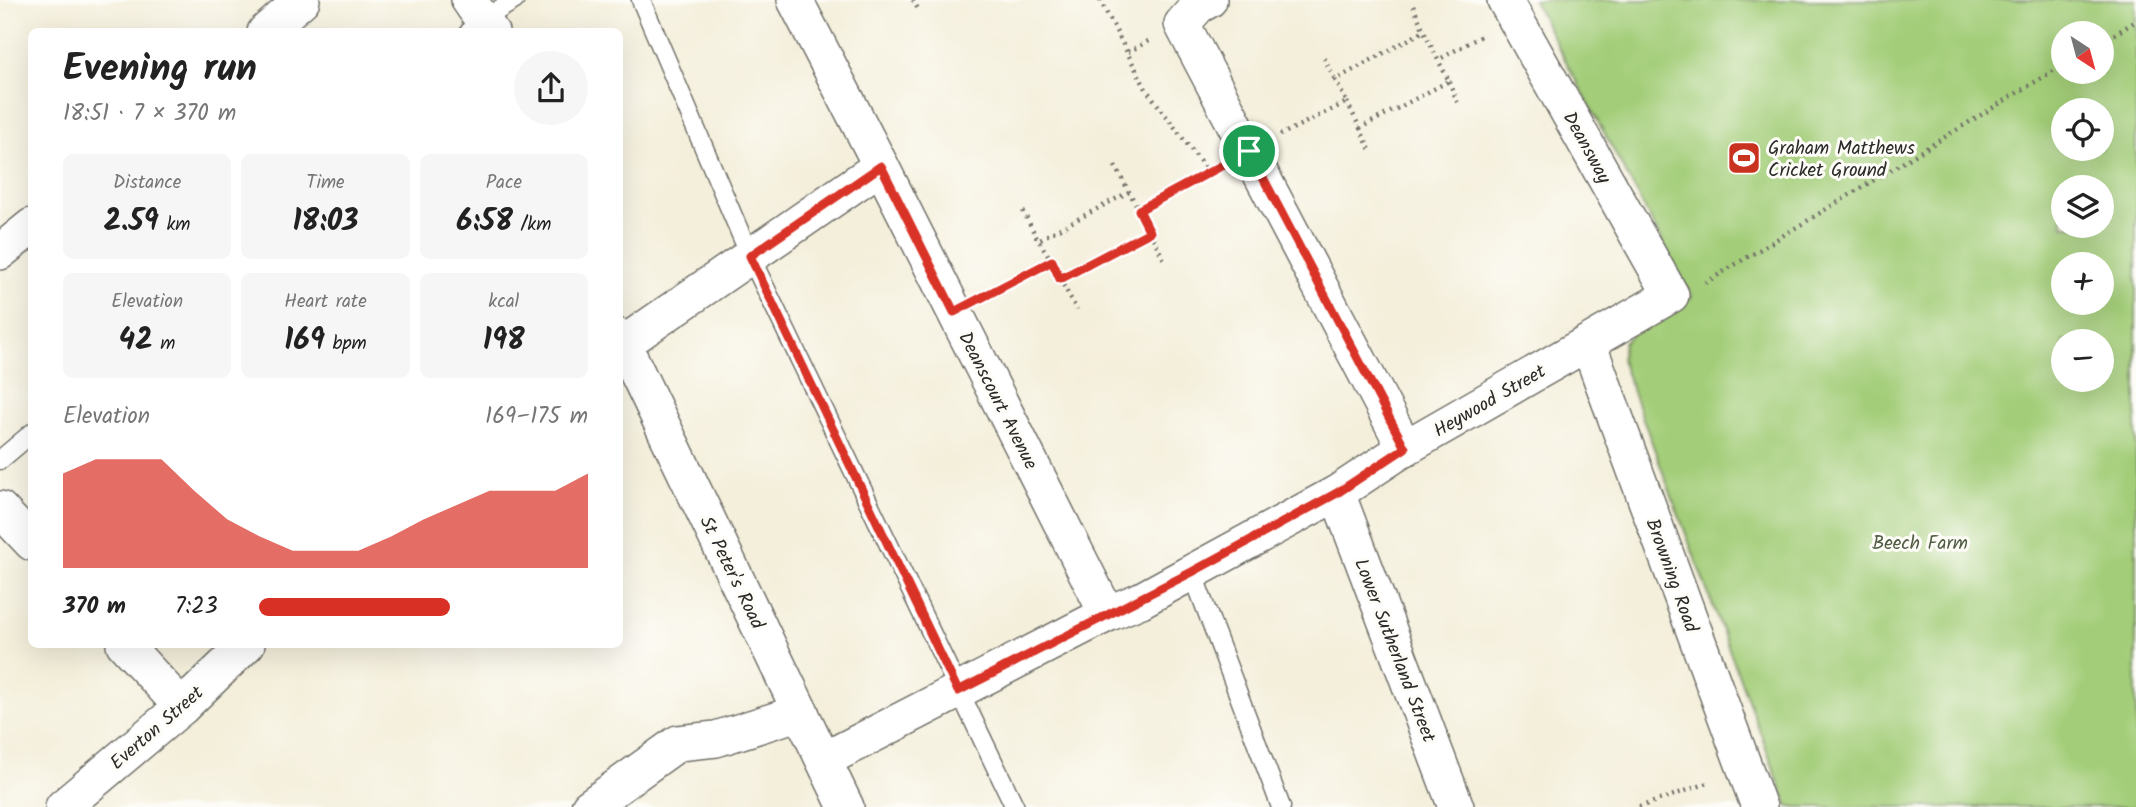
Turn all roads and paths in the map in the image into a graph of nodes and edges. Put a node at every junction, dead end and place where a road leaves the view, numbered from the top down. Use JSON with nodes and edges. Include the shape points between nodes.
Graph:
{"nodes":[{"id":1,"x":302,"y":0,"type":"edge"},
{"id":2,"x":515,"y":0,"type":"edge"},
{"id":3,"x":640,"y":0,"type":"edge"},
{"id":4,"x":795,"y":0,"type":"edge"},
{"id":5,"x":913,"y":0,"type":"edge"},
{"id":6,"x":1100,"y":0,"type":"edge"},
{"id":7,"x":1209,"y":0,"type":"edge"},
{"id":8,"x":1413,"y":6,"type":"dead end"},
{"id":9,"x":918,"y":9,"type":"dead end"},
{"id":10,"x":1510,"y":9,"type":"edge"},
{"id":11,"x":478,"y":20,"type":"edge"},
{"id":12,"x":2136,"y":21,"type":"edge"},
{"id":13,"x":270,"y":28,"type":"edge"},
{"id":14,"x":1424,"y":31,"type":"junction"},
{"id":15,"x":2114,"y":35,"type":"edge"},
{"id":16,"x":1324,"y":58,"type":"dead end"},
{"id":17,"x":1438,"y":60,"type":"junction"},
{"id":18,"x":2051,"y":72,"type":"edge"},
{"id":19,"x":1335,"y":80,"type":"junction"},
{"id":20,"x":1449,"y":81,"type":"junction"},
{"id":21,"x":1347,"y":102,"type":"junction"},
{"id":22,"x":1458,"y":104,"type":"dead end"},
{"id":23,"x":1360,"y":128,"type":"junction"},
{"id":24,"x":1370,"y":150,"type":"dead end"},
{"id":25,"x":1249,"y":151,"type":"junction"},
{"id":26,"x":881,"y":166,"type":"junction"},
{"id":27,"x":1115,"y":166,"type":"dead end"},
{"id":28,"x":1208,"y":172,"type":"junction"},
{"id":29,"x":1129,"y":192,"type":"junction"},
{"id":30,"x":1139,"y":210,"type":"junction"},
{"id":31,"x":1023,"y":211,"type":"dead end"},
{"id":32,"x":28,"y":229,"type":"edge"},
{"id":33,"x":1150,"y":232,"type":"junction"},
{"id":34,"x":1038,"y":240,"type":"junction"},
{"id":35,"x":0,"y":252,"type":"edge"},
{"id":36,"x":750,"y":256,"type":"junction"},
{"id":37,"x":1052,"y":261,"type":"junction"},
{"id":38,"x":1165,"y":262,"type":"dead end"},
{"id":39,"x":1060,"y":279,"type":"junction"},
{"id":40,"x":1671,"y":295,"type":"junction"},
{"id":41,"x":1077,"y":310,"type":"dead end"},
{"id":42,"x":954,"y":312,"type":"junction"},
{"id":43,"x":623,"y":340,"type":"edge"},
{"id":44,"x":1588,"y":343,"type":"junction"},
{"id":45,"x":623,"y":348,"type":"edge"},
{"id":46,"x":28,"y":436,"type":"edge"},
{"id":47,"x":1405,"y":448,"type":"junction"},
{"id":48,"x":0,"y":460,"type":"edge"},
{"id":49,"x":1337,"y":493,"type":"junction"},
{"id":50,"x":0,"y":509,"type":"edge"},
{"id":51,"x":28,"y":539,"type":"edge"},
{"id":52,"x":1192,"y":572,"type":"junction"},
{"id":53,"x":1107,"y":614,"type":"junction"},
{"id":54,"x":128,"y":648,"type":"edge"},
{"id":55,"x":243,"y":648,"type":"edge"},
{"id":56,"x":958,"y":691,"type":"junction"},
{"id":57,"x":182,"y":707,"type":"junction"},
{"id":58,"x":801,"y":712,"type":"junction"},
{"id":59,"x":824,"y":760,"type":"junction"},
{"id":60,"x":1745,"y":770,"type":"junction"},
{"id":61,"x":63,"y":807,"type":"edge"},
{"id":62,"x":589,"y":807,"type":"edge"},
{"id":63,"x":846,"y":807,"type":"edge"},
{"id":64,"x":1015,"y":807,"type":"edge"},
{"id":65,"x":1281,"y":807,"type":"edge"},
{"id":66,"x":1456,"y":807,"type":"edge"},
{"id":67,"x":1639,"y":807,"type":"edge"},
{"id":68,"x":1759,"y":807,"type":"edge"}],
"edges":[{"from":1,"to":13,"type":"street"},
{"from":2,"to":11,"type":"lane"},
{"from":3,"to":36,"type":"lane"},
{"from":4,"to":26,"type":"street","name":"Deanscourt Avenue"},
{"from":5,"to":9,"type":"path"},
{"from":6,"to":28,"type":"path","via":[[1146,89]]},
{"from":7,"to":25,"type":"street","via":[[1182,24]]},
{"from":8,"to":14,"type":"path"},
{"from":10,"to":17,"type":"path"},
{"from":10,"to":40,"type":"street","name":"Deansway"},
{"from":12,"to":15,"type":"path"},
{"from":14,"to":17,"type":"path"},
{"from":14,"to":19,"type":"path"},
{"from":16,"to":19,"type":"path"},
{"from":17,"to":20,"type":"path"},
{"from":18,"to":40,"type":"path","via":[[1693,290]]},
{"from":19,"to":21,"type":"path"},
{"from":20,"to":22,"type":"path"},
{"from":20,"to":23,"type":"path"},
{"from":21,"to":23,"type":"path"},
{"from":21,"to":25,"type":"path"},
{"from":23,"to":24,"type":"path"},
{"from":25,"to":28,"type":"path"},
{"from":25,"to":47,"type":"street"},
{"from":26,"to":36,"type":"street"},
{"from":26,"to":42,"type":"street","name":"Deanscourt Avenue"},
{"from":27,"to":29,"type":"path"},
{"from":28,"to":30,"type":"path"},
{"from":29,"to":30,"type":"path"},
{"from":29,"to":34,"type":"path"},
{"from":30,"to":33,"type":"path"},
{"from":31,"to":34,"type":"path"},
{"from":32,"to":35,"type":"street"},
{"from":33,"to":38,"type":"path"},
{"from":33,"to":39,"type":"path"},
{"from":34,"to":37,"type":"path"},
{"from":36,"to":43,"type":"street"},
{"from":36,"to":56,"type":"lane"},
{"from":37,"to":39,"type":"path"},
{"from":37,"to":42,"type":"path"},
{"from":39,"to":41,"type":"path"},
{"from":40,"to":44,"type":"street","name":"Heywood Street"},
{"from":42,"to":53,"type":"street","name":"Deanscourt Avenue"},
{"from":44,"to":47,"type":"street","name":"Heywood Street"},
{"from":44,"to":60,"type":"street","name":"Browning Road"},
{"from":45,"to":58,"type":"street","name":"St Peter's Road"},
{"from":46,"to":48,"type":"lane"},
{"from":47,"to":49,"type":"street","name":"Heywood Street"},
{"from":49,"to":52,"type":"street","name":"Heywood Street"},
{"from":49,"to":66,"type":"street","name":"Lower Sutherland Street"},
{"from":50,"to":51,"type":"street"},
{"from":52,"to":53,"type":"street","name":"Heywood Street"},
{"from":52,"to":65,"type":"lane"},
{"from":53,"to":56,"type":"street","name":"Heywood Street"},
{"from":54,"to":57,"type":"street"},
{"from":55,"to":57,"type":"street","name":"Everton Street"},
{"from":56,"to":59,"type":"street","name":"Heywood Street"},
{"from":56,"to":64,"type":"lane"},
{"from":57,"to":61,"type":"street","name":"Everton Street"},
{"from":58,"to":59,"type":"street","name":"St Peter's Road"},
{"from":58,"to":62,"type":"street","via":[[716,738],[678,743]]},
{"from":59,"to":63,"type":"street","name":"St Peter's Road"},
{"from":60,"to":67,"type":"path"},
{"from":60,"to":68,"type":"street","name":"Browning Road"}]}
